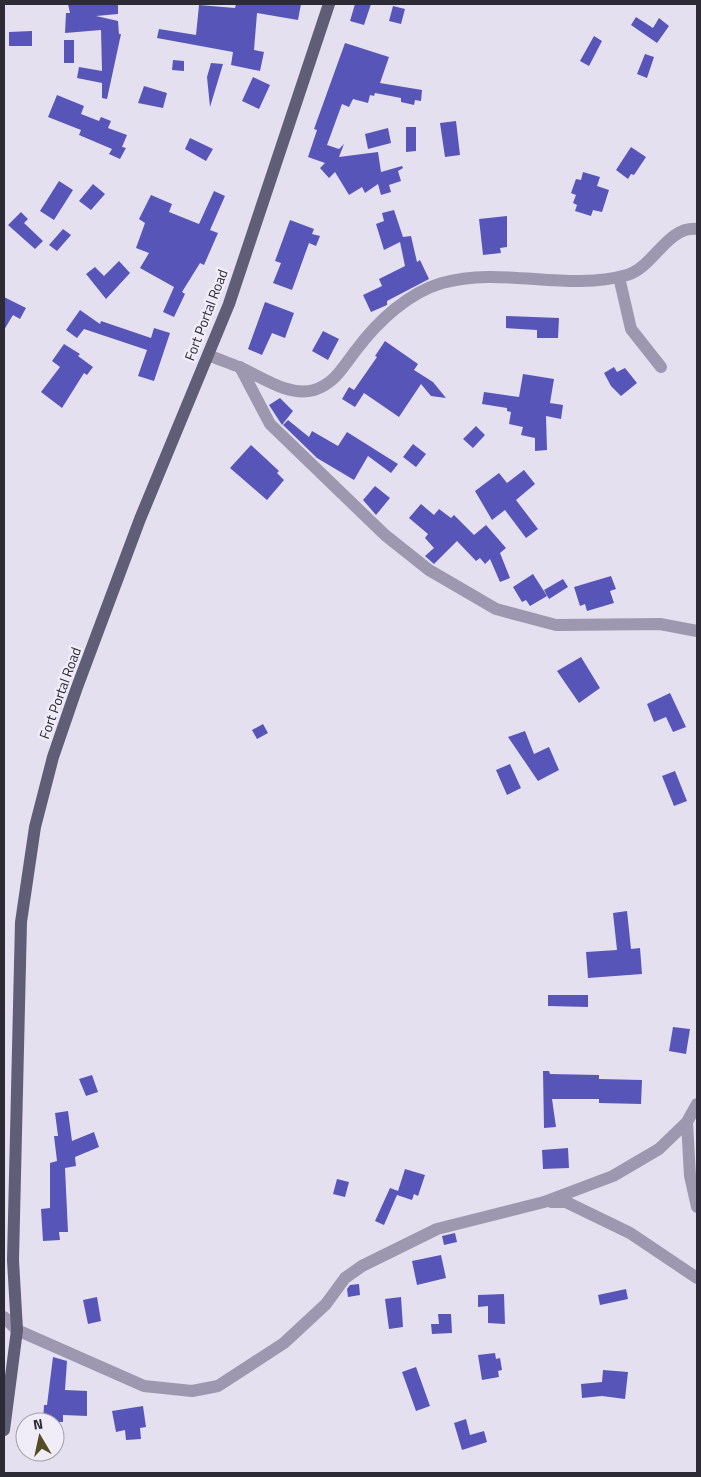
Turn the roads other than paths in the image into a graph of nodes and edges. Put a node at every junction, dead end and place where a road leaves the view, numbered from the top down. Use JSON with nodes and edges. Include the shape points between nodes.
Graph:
{"nodes":[{"id":1,"x":329,"y":4,"type":"edge"},
{"id":2,"x":697,"y":229,"type":"edge"},
{"id":3,"x":619,"y":277,"type":"junction"},
{"id":4,"x":208,"y":355,"type":"junction"},
{"id":5,"x":240,"y":367,"type":"junction"},
{"id":6,"x":661,"y":367,"type":"dead end"},
{"id":7,"x":697,"y":631,"type":"edge"},
{"id":8,"x":697,"y":1104,"type":"edge"},
{"id":9,"x":686,"y":1122,"type":"junction"},
{"id":10,"x":544,"y":1202,"type":"junction"},
{"id":11,"x":697,"y":1207,"type":"edge"},
{"id":12,"x":697,"y":1278,"type":"edge"},
{"id":13,"x":4,"y":1317,"type":"edge"},
{"id":14,"x":17,"y":1330,"type":"junction"},
{"id":15,"x":4,"y":1430,"type":"edge"}],
"edges":[{"from":1,"to":4,"type":"main road","name":"Fort Portal Road","via":[[229,304]]},
{"from":2,"to":3,"type":"street","via":[[687,228],[638,270]]},
{"from":3,"to":5,"type":"street","via":[[576,281],[483,277],[442,283],[404,302],[383,319],[334,379],[314,390],[296,391]]},
{"from":3,"to":6,"type":"street","via":[[631,329]]},
{"from":4,"to":5,"type":"street"},
{"from":4,"to":14,"type":"main road","name":"Fort Portal Road","via":[[140,519],[76,690],[53,757],[35,826],[21,922],[13,1260]]},
{"from":5,"to":7,"type":"street","via":[[270,424],[385,534],[429,570],[496,608],[556,625],[660,624]]},
{"from":8,"to":9,"type":"street"},
{"from":9,"to":10,"type":"street","via":[[659,1149],[613,1176]]},
{"from":9,"to":11,"type":"street","via":[[690,1176]]},
{"from":10,"to":12,"type":"street","via":[[566,1202],[630,1233]]},
{"from":10,"to":14,"type":"street","via":[[437,1229],[362,1266],[345,1278],[326,1304],[284,1343],[218,1386],[192,1391],[144,1386]]},
{"from":13,"to":14,"type":"street"},
{"from":14,"to":15,"type":"main road","name":"Fort Portal Road"}]}
